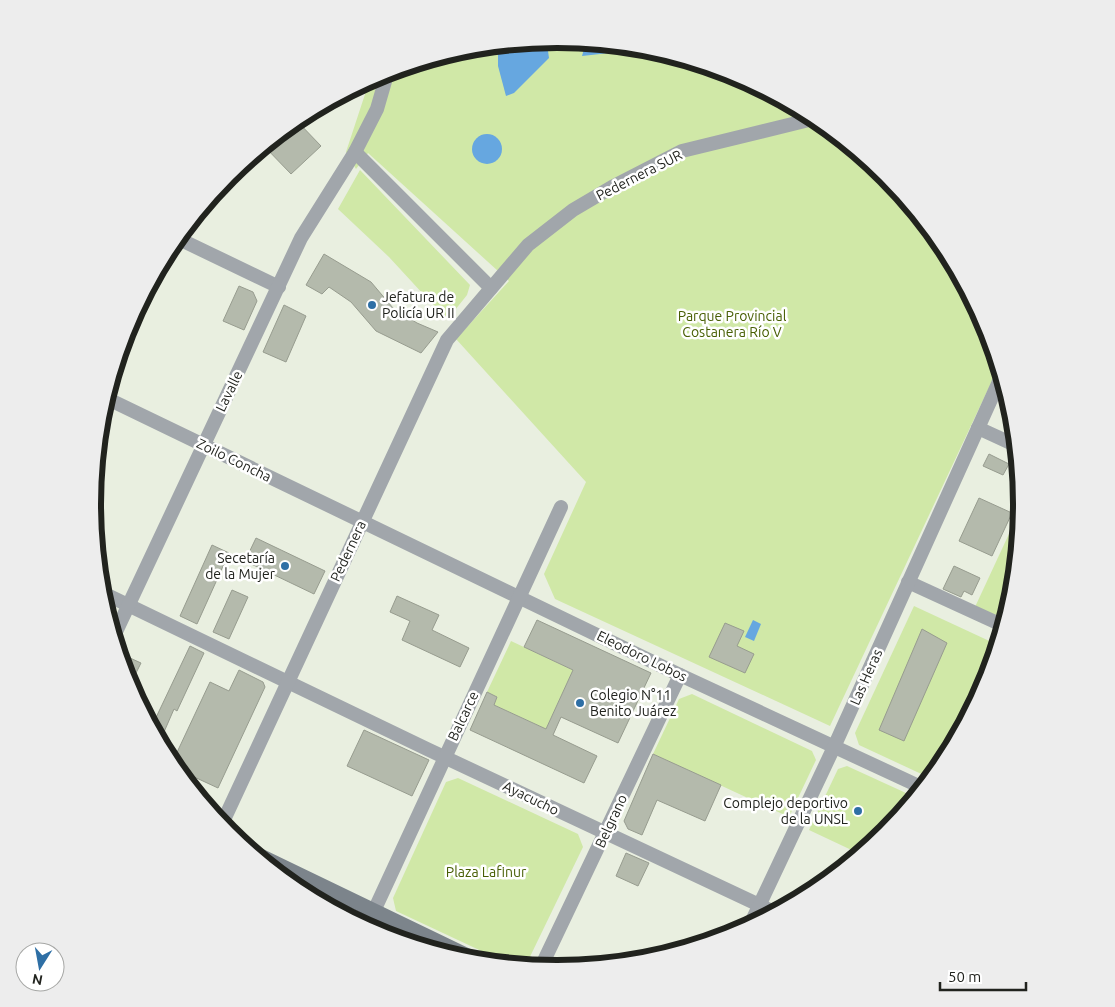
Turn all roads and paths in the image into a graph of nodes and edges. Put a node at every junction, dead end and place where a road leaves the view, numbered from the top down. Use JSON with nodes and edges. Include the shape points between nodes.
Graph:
{"nodes":[{"id":1,"x":385,"y":81,"type":"edge"},
{"id":2,"x":806,"y":121,"type":"edge"},
{"id":3,"x":355,"y":152,"type":"junction"},
{"id":4,"x":184,"y":242,"type":"edge"},
{"id":5,"x":278,"y":288,"type":"junction"},
{"id":6,"x":491,"y":288,"type":"junction"},
{"id":7,"x":998,"y":385,"type":"edge"},
{"id":8,"x":113,"y":401,"type":"edge"},
{"id":9,"x":978,"y":428,"type":"junction"},
{"id":10,"x":1010,"y":443,"type":"edge"},
{"id":11,"x":203,"y":445,"type":"junction"},
{"id":12,"x":561,"y":507,"type":"dead end"},
{"id":13,"x":362,"y":523,"type":"junction"},
{"id":14,"x":908,"y":582,"type":"junction"},
{"id":15,"x":111,"y":596,"type":"edge"},
{"id":16,"x":518,"y":596,"type":"junction"},
{"id":17,"x":129,"y":605,"type":"junction"},
{"id":18,"x":998,"y":623,"type":"edge"},
{"id":19,"x":119,"y":627,"type":"edge"},
{"id":20,"x":680,"y":675,"type":"junction"},
{"id":21,"x":288,"y":683,"type":"junction"},
{"id":22,"x":834,"y":748,"type":"junction"},
{"id":23,"x":444,"y":757,"type":"junction"},
{"id":24,"x":916,"y":785,"type":"edge"},
{"id":25,"x":226,"y":816,"type":"edge"},
{"id":26,"x":605,"y":834,"type":"junction"},
{"id":27,"x":282,"y":867,"type":"edge"},
{"id":28,"x":760,"y":905,"type":"junction"},
{"id":29,"x":766,"y":908,"type":"edge"},
{"id":30,"x":374,"y":911,"type":"junction"},
{"id":31,"x":756,"y":914,"type":"edge"},
{"id":32,"x":370,"y":919,"type":"edge"},
{"id":33,"x":446,"y":946,"type":"edge"},
{"id":34,"x":545,"y":960,"type":"edge"}],
"edges":[{"from":1,"to":3,"type":"street","name":"Lavalle","via":[[377,108]]},
{"from":2,"to":6,"type":"street","name":"Pedernera SUR","via":[[682,152],[612,186],[573,210],[528,245]]},
{"from":3,"to":5,"type":"street","name":"Lavalle","via":[[301,238]]},
{"from":3,"to":6,"type":"street"},
{"from":4,"to":5,"type":"street"},
{"from":5,"to":11,"type":"street","name":"Lavalle"},
{"from":6,"to":13,"type":"street","name":"Pedernera","via":[[447,340]]},
{"from":7,"to":9,"type":"street","name":"Las Heras"},
{"from":8,"to":11,"type":"street","name":"Zoilo Concha"},
{"from":9,"to":10,"type":"street"},
{"from":9,"to":14,"type":"street","name":"Las Heras"},
{"from":11,"to":13,"type":"street","name":"Zoilo Concha"},
{"from":11,"to":17,"type":"street","name":"Lavalle"},
{"from":12,"to":16,"type":"street","name":"Balcarce"},
{"from":13,"to":16,"type":"street","name":"Eleodoro Lobos"},
{"from":13,"to":21,"type":"street","name":"Pedernera"},
{"from":14,"to":18,"type":"street"},
{"from":14,"to":22,"type":"street","name":"Las Heras"},
{"from":15,"to":17,"type":"street","name":"Ayacucho"},
{"from":16,"to":20,"type":"street","name":"Eleodoro Lobos"},
{"from":16,"to":23,"type":"street","name":"Balcarce"},
{"from":17,"to":19,"type":"street","name":"Lavalle"},
{"from":17,"to":21,"type":"street","name":"Ayacucho"},
{"from":20,"to":22,"type":"street","name":"Eleodoro Lobos"},
{"from":20,"to":26,"type":"street","name":"Belgrano"},
{"from":21,"to":23,"type":"street","name":"Ayacucho"},
{"from":21,"to":25,"type":"street","name":"Pedernera"},
{"from":22,"to":24,"type":"street","name":"Eleodoro Lobos"},
{"from":22,"to":28,"type":"street","name":"Las Heras"},
{"from":23,"to":26,"type":"street","name":"Ayacucho"},
{"from":23,"to":30,"type":"street","name":"Balcarce"},
{"from":26,"to":28,"type":"street","name":"Ayacucho"},
{"from":26,"to":34,"type":"street","name":"Belgrano"},
{"from":27,"to":30,"type":"main road"},
{"from":28,"to":29,"type":"street","name":"Ayacucho"},
{"from":28,"to":31,"type":"street","name":"Las Heras"},
{"from":30,"to":32,"type":"street","name":"Balcarce"},
{"from":30,"to":33,"type":"main road"}]}
